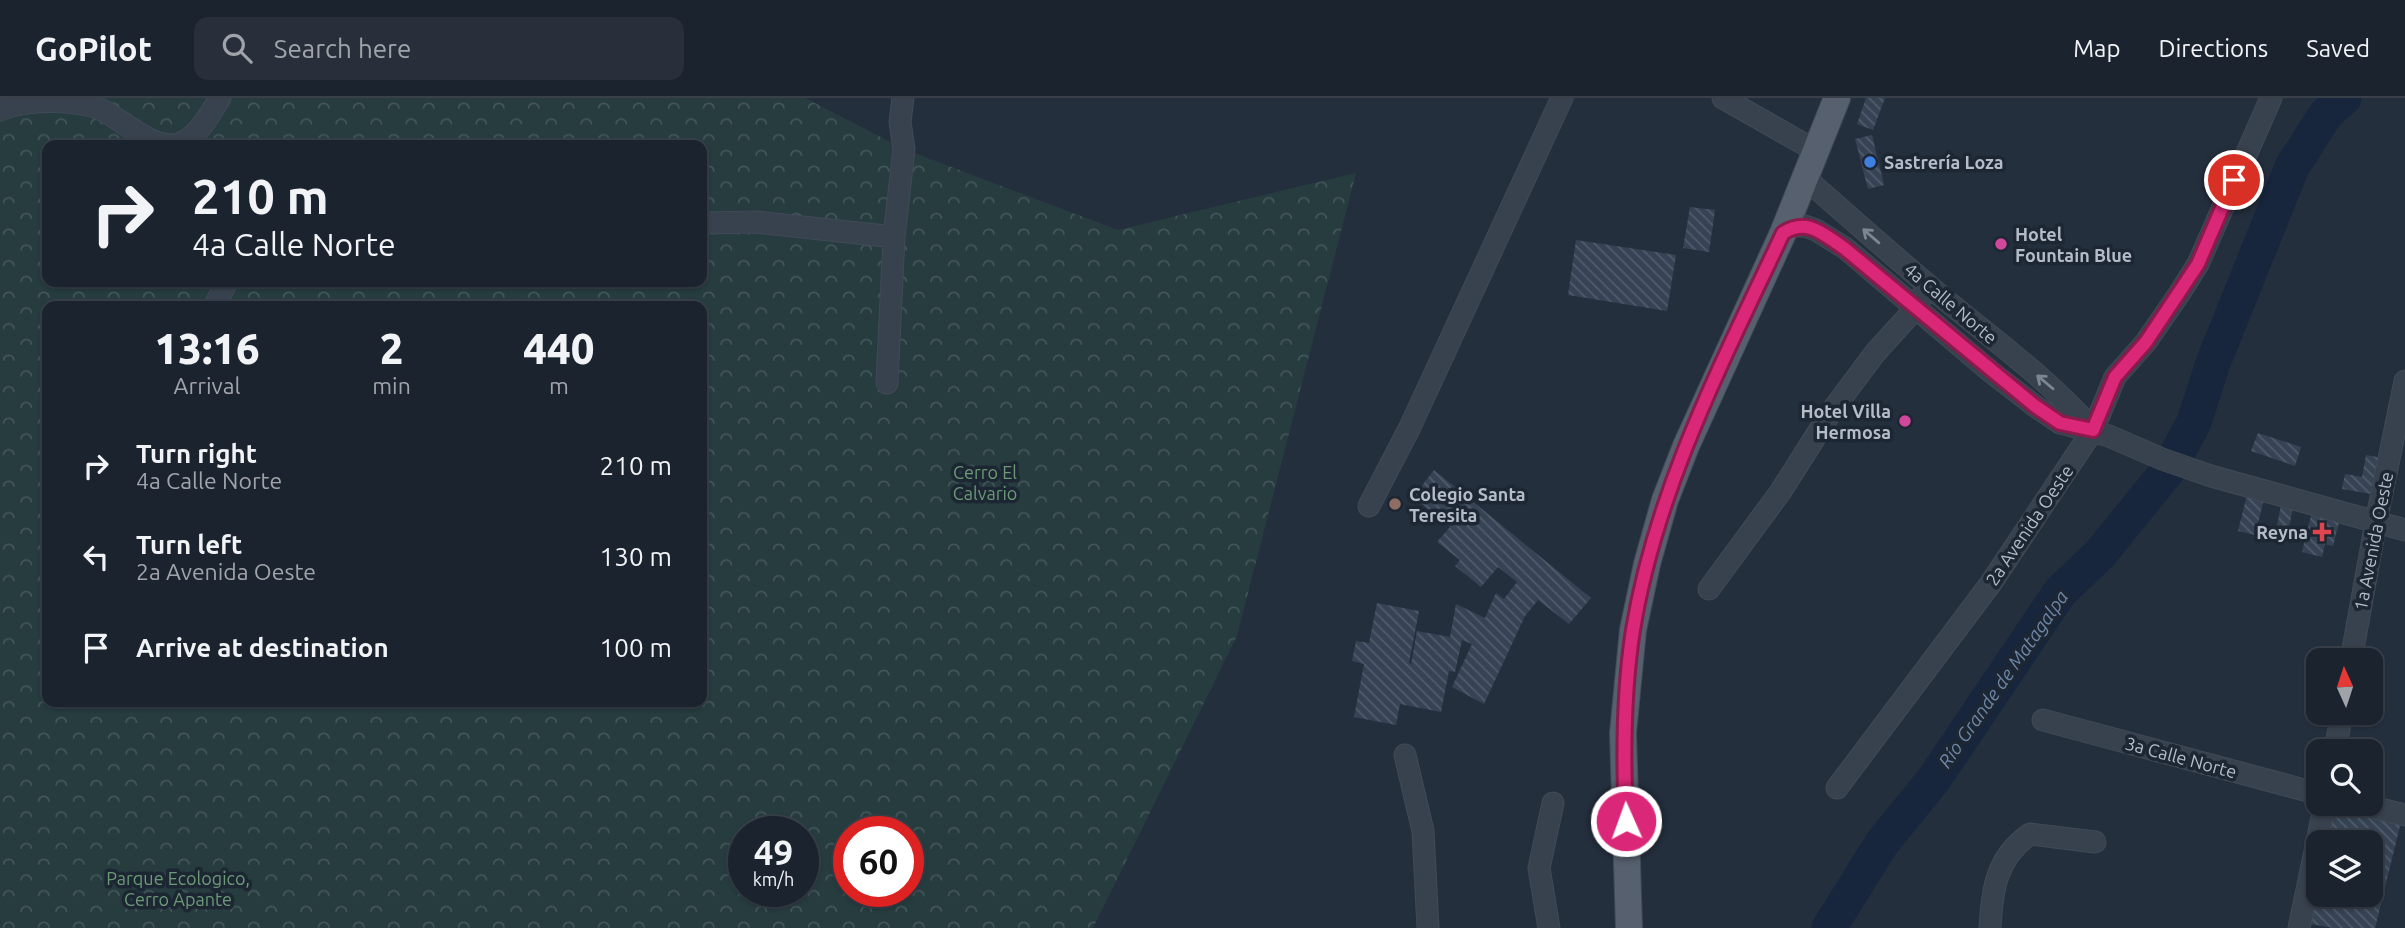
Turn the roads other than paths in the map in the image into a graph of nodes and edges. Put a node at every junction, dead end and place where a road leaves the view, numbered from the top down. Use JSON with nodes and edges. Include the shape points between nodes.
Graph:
{"nodes":[{"id":1,"x":220,"y":98,"type":"edge"},
{"id":2,"x":903,"y":98,"type":"edge"},
{"id":3,"x":1562,"y":98,"type":"edge"},
{"id":4,"x":1723,"y":98,"type":"edge"},
{"id":5,"x":1837,"y":98,"type":"edge"},
{"id":6,"x":2271,"y":98,"type":"edge"},
{"id":7,"x":0,"y":110,"type":"edge"},
{"id":8,"x":152,"y":140,"type":"edge"},
{"id":9,"x":187,"y":140,"type":"edge"},
{"id":10,"x":1816,"y":151,"type":"junction"},
{"id":11,"x":1806,"y":179,"type":"junction"},
{"id":12,"x":707,"y":223,"type":"edge"},
{"id":13,"x":1783,"y":233,"type":"junction"},
{"id":14,"x":894,"y":237,"type":"junction"},
{"id":15,"x":1928,"y":285,"type":"junction"},
{"id":16,"x":1915,"y":309,"type":"junction"},
{"id":17,"x":2405,"y":381,"type":"edge"},
{"id":18,"x":887,"y":383,"type":"dead end"},
{"id":19,"x":2101,"y":433,"type":"junction"},
{"id":20,"x":1369,"y":506,"type":"dead end"},
{"id":21,"x":2376,"y":522,"type":"junction"},
{"id":22,"x":2405,"y":530,"type":"edge"},
{"id":23,"x":1709,"y":589,"type":"dead end"},
{"id":24,"x":2353,"y":648,"type":"edge"},
{"id":25,"x":2043,"y":720,"type":"dead end"},
{"id":26,"x":1405,"y":755,"type":"dead end"},
{"id":27,"x":1837,"y":788,"type":"dead end"},
{"id":28,"x":2306,"y":791,"type":"edge"},
{"id":29,"x":1553,"y":803,"type":"dead end"},
{"id":30,"x":2383,"y":810,"type":"edge"},
{"id":31,"x":2405,"y":815,"type":"edge"},
{"id":32,"x":2322,"y":816,"type":"edge"},
{"id":33,"x":2095,"y":842,"type":"dead end"},
{"id":34,"x":1428,"y":928,"type":"edge"},
{"id":35,"x":1549,"y":928,"type":"edge"},
{"id":36,"x":1629,"y":928,"type":"edge"},
{"id":37,"x":1990,"y":928,"type":"edge"},
{"id":38,"x":2299,"y":928,"type":"edge"}],
"edges":[{"from":1,"to":9,"type":"street"},
{"from":2,"to":14,"type":"street","via":[[904,149]]},
{"from":3,"to":20,"type":"street"},
{"from":4,"to":10,"type":"street"},
{"from":5,"to":10,"type":"main road"},
{"from":6,"to":19,"type":"street","name":"2a Avenida Oeste","via":[[2198,264],[2146,342],[2115,377]]},
{"from":7,"to":8,"type":"street","via":[[61,101],[101,109]]},
{"from":10,"to":11,"type":"main road"},
{"from":11,"to":13,"type":"main road"},
{"from":15,"to":11,"type":"street","name":"4a Calle Norte","one_way":true},
{"from":12,"to":14,"type":"street","via":[[756,222]]},
{"from":13,"to":16,"type":"street","name":"4a Calle Norte","via":[[1794,226],[1816,230]]},
{"from":13,"to":36,"type":"main road","via":[[1686,446],[1647,564],[1633,630],[1623,733]]},
{"from":14,"to":18,"type":"street"},
{"from":15,"to":16,"type":"street"},
{"from":19,"to":15,"type":"street","name":"4a Calle Norte","one_way":true},
{"from":16,"to":19,"type":"street","name":"4a Calle Norte","via":[[2060,423]]},
{"from":16,"to":23,"type":"street","via":[[1831,412],[1781,491]]},
{"from":17,"to":21,"type":"street","name":"1a Avenida Oeste"},
{"from":19,"to":21,"type":"street","name":"4a Calle Norte","via":[[2211,476]]},
{"from":19,"to":27,"type":"street","name":"2a Avenida Oeste"},
{"from":21,"to":22,"type":"street","name":"4a Calle Norte"},
{"from":21,"to":24,"type":"street","name":"1a Avenida Oeste"},
{"from":25,"to":28,"type":"street","name":"3a Calle Norte"},
{"from":26,"to":34,"type":"street","via":[[1423,831]]},
{"from":29,"to":35,"type":"street","via":[[1539,868]]},
{"from":30,"to":31,"type":"street"},
{"from":32,"to":38,"type":"street"},
{"from":33,"to":37,"type":"street","via":[[2030,834],[2015,845],[1998,872],[1991,896]]}]}
